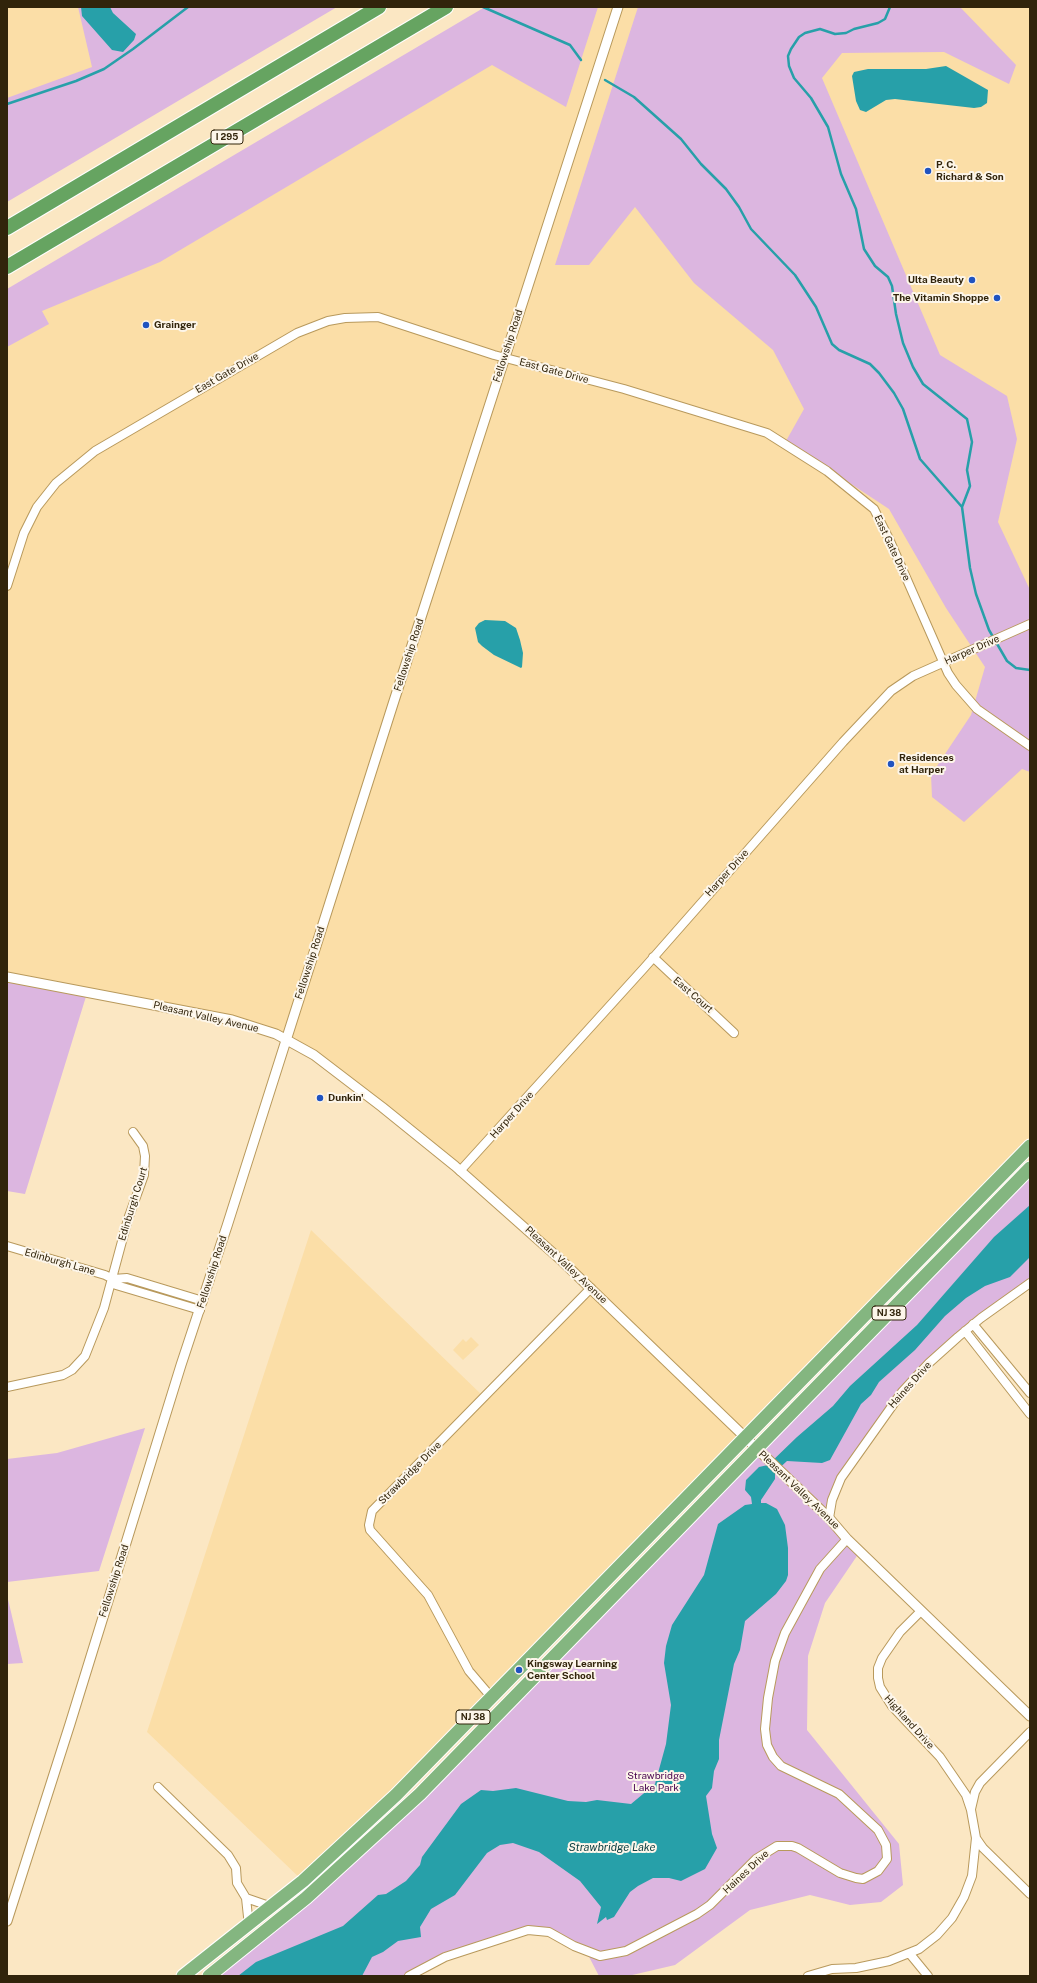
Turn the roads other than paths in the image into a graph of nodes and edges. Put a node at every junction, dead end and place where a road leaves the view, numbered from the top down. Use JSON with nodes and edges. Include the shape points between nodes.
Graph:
{"nodes":[{"id":1,"x":379,"y":7,"type":"edge"},
{"id":2,"x":446,"y":7,"type":"edge"},
{"id":3,"x":618,"y":7,"type":"edge"},
{"id":4,"x":7,"y":228,"type":"edge"},
{"id":5,"x":7,"y":267,"type":"edge"},
{"id":6,"x":504,"y":358,"type":"junction"},
{"id":7,"x":7,"y":586,"type":"edge"},
{"id":8,"x":1030,"y":624,"type":"edge"},
{"id":9,"x":943,"y":662,"type":"junction"},
{"id":10,"x":1030,"y":746,"type":"edge"},
{"id":11,"x":652,"y":957,"type":"junction"},
{"id":12,"x":7,"y":977,"type":"edge"},
{"id":13,"x":734,"y":1033,"type":"dead end"},
{"id":14,"x":287,"y":1038,"type":"junction"},
{"id":15,"x":133,"y":1132,"type":"dead end"},
{"id":16,"x":1030,"y":1146,"type":"edge"},
{"id":17,"x":1030,"y":1168,"type":"edge"},
{"id":18,"x":460,"y":1171,"type":"junction"},
{"id":19,"x":7,"y":1246,"type":"edge"},
{"id":20,"x":113,"y":1279,"type":"junction"},
{"id":21,"x":1030,"y":1283,"type":"edge"},
{"id":22,"x":591,"y":1288,"type":"junction"},
{"id":23,"x":203,"y":1301,"type":"junction"},
{"id":24,"x":200,"y":1310,"type":"junction"},
{"id":25,"x":973,"y":1324,"type":"junction"},
{"id":26,"x":965,"y":1331,"type":"junction"},
{"id":27,"x":7,"y":1387,"type":"edge"},
{"id":28,"x":1030,"y":1393,"type":"edge"},
{"id":29,"x":1030,"y":1414,"type":"edge"},
{"id":30,"x":745,"y":1437,"type":"junction"},
{"id":31,"x":757,"y":1448,"type":"junction"},
{"id":32,"x":829,"y":1518,"type":"junction"},
{"id":33,"x":847,"y":1539,"type":"junction"},
{"id":34,"x":921,"y":1611,"type":"junction"},
{"id":35,"x":492,"y":1698,"type":"junction"},
{"id":36,"x":1030,"y":1716,"type":"edge"},
{"id":37,"x":1030,"y":1732,"type":"edge"},
{"id":38,"x":158,"y":1787,"type":"dead end"},
{"id":39,"x":971,"y":1810,"type":"junction"},
{"id":40,"x":976,"y":1838,"type":"junction"},
{"id":41,"x":1030,"y":1894,"type":"edge"},
{"id":42,"x":246,"y":1898,"type":"junction"},
{"id":43,"x":272,"y":1907,"type":"junction"},
{"id":44,"x":7,"y":1921,"type":"edge"},
{"id":45,"x":248,"y":1926,"type":"junction"},
{"id":46,"x":910,"y":1954,"type":"junction"},
{"id":47,"x":410,"y":1975,"type":"edge"},
{"id":48,"x":183,"y":1976,"type":"edge"},
{"id":49,"x":209,"y":1976,"type":"edge"},
{"id":50,"x":808,"y":1976,"type":"edge"},
{"id":51,"x":928,"y":1976,"type":"edge"}],
"edges":[{"from":1,"to":4,"type":"highway"},
{"from":2,"to":5,"type":"highway","number":"I 295"},
{"from":3,"to":6,"type":"street","name":"Fellowship Road"},
{"from":6,"to":7,"type":"street","name":"East Gate Drive","via":[[378,317],[328,321],[302,331],[130,429],[68,472],[46,495],[28,523],[18,546]]},
{"from":6,"to":9,"type":"street","name":"East Gate Drive","via":[[624,389],[767,433],[827,471],[874,510]]},
{"from":6,"to":14,"type":"street","name":"Fellowship Road"},
{"from":8,"to":9,"type":"street","name":"Harper Drive"},
{"from":9,"to":10,"type":"street","name":"East Gate Drive","via":[[956,685],[977,708]]},
{"from":9,"to":11,"type":"street","name":"Harper Drive","via":[[913,676],[891,691]]},
{"from":11,"to":13,"type":"street","name":"East Court"},
{"from":11,"to":18,"type":"street","name":"Harper Drive"},
{"from":12,"to":14,"type":"street","name":"Pleasant Valley Avenue","via":[[232,1020]]},
{"from":14,"to":18,"type":"street","name":"Pleasant Valley Avenue","via":[[359,1088]]},
{"from":14,"to":23,"type":"street","name":"Fellowship Road"},
{"from":15,"to":20,"type":"street","name":"Edinburgh Court","via":[[143,1146],[146,1165],[128,1219]]},
{"from":16,"to":30,"type":"highway","number":"NJ 38"},
{"from":17,"to":31,"type":"highway","number":"NJ 38"},
{"from":18,"to":22,"type":"street","name":"Pleasant Valley Avenue"},
{"from":19,"to":20,"type":"street","name":"Edinburgh Lane"},
{"from":20,"to":23,"type":"street","name":"Edinburgh Lane","via":[[127,1278]]},
{"from":20,"to":24,"type":"street","name":"Edinburgh Lane","via":[[116,1286]]},
{"from":20,"to":27,"type":"street","via":[[93,1337],[79,1363],[72,1370],[53,1378]]},
{"from":21,"to":25,"type":"street","name":"Haines Drive"},
{"from":22,"to":30,"type":"street","name":"Pleasant Valley Avenue"},
{"from":22,"to":35,"type":"street","name":"Strawbridge Drive","via":[[372,1511],[370,1530],[428,1594],[469,1671]]},
{"from":23,"to":24,"type":"street","name":"Fellowship Road"},
{"from":24,"to":44,"type":"street","name":"Fellowship Road"},
{"from":25,"to":26,"type":"street","name":"Haines Drive"},
{"from":25,"to":28,"type":"street"},
{"from":26,"to":29,"type":"street"},
{"from":26,"to":32,"type":"street","name":"Haines Drive","via":[[929,1363],[891,1406],[841,1478],[832,1500]]},
{"from":30,"to":31,"type":"street","name":"Pleasant Valley Avenue"},
{"from":30,"to":35,"type":"highway","number":"NJ 38"},
{"from":31,"to":32,"type":"street","name":"Pleasant Valley Avenue"},
{"from":31,"to":49,"type":"highway","number":"NJ 38","via":[[409,1805],[306,1898]]},
{"from":32,"to":33,"type":"street","name":"Pleasant Valley Avenue"},
{"from":33,"to":34,"type":"street","name":"Pleasant Valley Avenue"},
{"from":33,"to":47,"type":"street","name":"Haines Drive","via":[[820,1569],[785,1633],[775,1661],[765,1729],[767,1745],[781,1766],[839,1794],[878,1830],[886,1845],[887,1859],[878,1871],[863,1879],[856,1878],[840,1873],[798,1848],[777,1846],[756,1859],[710,1905],[626,1951],[600,1956],[574,1946],[549,1932],[528,1930],[445,1957]]},
{"from":34,"to":36,"type":"street","name":"Pleasant Valley Avenue"},
{"from":34,"to":39,"type":"street","name":"Highland Drive","via":[[900,1632],[882,1658],[878,1678],[885,1697],[892,1706],[948,1767],[966,1794]]},
{"from":35,"to":43,"type":"highway","number":"NJ 38","via":[[396,1795]]},
{"from":37,"to":39,"type":"street","via":[[980,1784],[975,1792]]},
{"from":38,"to":42,"type":"street","via":[[228,1856],[236,1868],[237,1883]]},
{"from":39,"to":40,"type":"street","name":"Highland Drive"},
{"from":40,"to":41,"type":"street"},
{"from":40,"to":46,"type":"street","via":[[972,1876],[958,1908],[929,1943]]},
{"from":42,"to":43,"type":"street"},
{"from":42,"to":45,"type":"street"},
{"from":43,"to":45,"type":"highway","number":"NJ 38"},
{"from":45,"to":48,"type":"highway","number":"NJ 38"},
{"from":46,"to":50,"type":"street","via":[[856,1968],[832,1969]]},
{"from":46,"to":51,"type":"street"}]}
